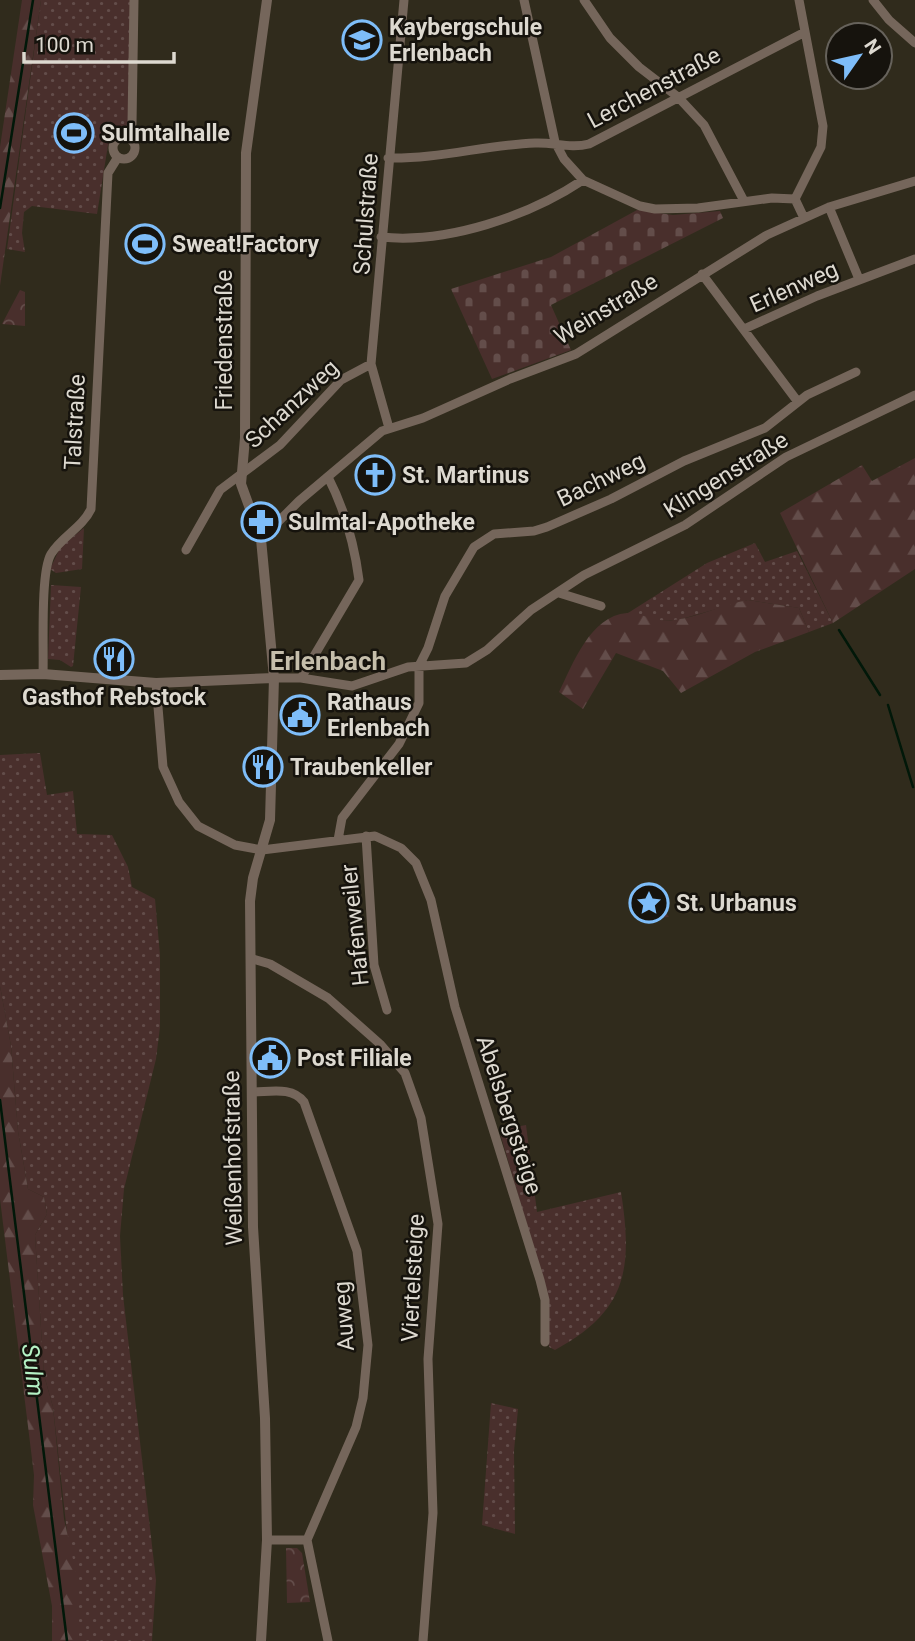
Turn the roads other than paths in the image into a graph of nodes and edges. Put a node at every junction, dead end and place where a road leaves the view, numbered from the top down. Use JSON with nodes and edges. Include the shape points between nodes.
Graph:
{"nodes":[{"id":1,"x":134,"y":0,"type":"edge"},
{"id":2,"x":267,"y":0,"type":"edge"},
{"id":3,"x":404,"y":0,"type":"edge"},
{"id":4,"x":524,"y":0,"type":"edge"},
{"id":5,"x":584,"y":0,"type":"edge"},
{"id":6,"x":799,"y":0,"type":"edge"},
{"id":7,"x":873,"y":0,"type":"edge"},
{"id":8,"x":805,"y":32,"type":"junction"},
{"id":9,"x":915,"y":43,"type":"edge"},
{"id":10,"x":678,"y":97,"type":"junction"},
{"id":11,"x":127,"y":136,"type":"junction"},
{"id":12,"x":556,"y":144,"type":"junction"},
{"id":13,"x":118,"y":157,"type":"junction"},
{"id":14,"x":388,"y":158,"type":"junction"},
{"id":15,"x":583,"y":180,"type":"junction"},
{"id":16,"x":915,"y":181,"type":"edge"},
{"id":17,"x":795,"y":199,"type":"junction"},
{"id":18,"x":744,"y":201,"type":"junction"},
{"id":19,"x":829,"y":207,"type":"junction"},
{"id":20,"x":804,"y":218,"type":"junction"},
{"id":21,"x":381,"y":237,"type":"junction"},
{"id":22,"x":915,"y":259,"type":"edge"},
{"id":23,"x":702,"y":274,"type":"junction"},
{"id":24,"x":859,"y":279,"type":"junction"},
{"id":25,"x":744,"y":330,"type":"junction"},
{"id":26,"x":371,"y":364,"type":"junction"},
{"id":27,"x":856,"y":372,"type":"dead end"},
{"id":28,"x":915,"y":395,"type":"edge"},
{"id":29,"x":798,"y":402,"type":"junction"},
{"id":30,"x":389,"y":428,"type":"junction"},
{"id":31,"x":240,"y":472,"type":"junction"},
{"id":32,"x":328,"y":477,"type":"junction"},
{"id":33,"x":261,"y":539,"type":"junction"},
{"id":34,"x":186,"y":550,"type":"dead end"},
{"id":35,"x":559,"y":593,"type":"junction"},
{"id":36,"x":601,"y":606,"type":"dead end"},
{"id":37,"x":419,"y":666,"type":"junction"},
{"id":38,"x":43,"y":674,"type":"junction"},
{"id":39,"x":0,"y":675,"type":"edge"},
{"id":40,"x":274,"y":678,"type":"junction"},
{"id":41,"x":301,"y":678,"type":"junction"},
{"id":42,"x":156,"y":683,"type":"junction"},
{"id":43,"x":366,"y":836,"type":"junction"},
{"id":44,"x":338,"y":840,"type":"junction"},
{"id":45,"x":262,"y":850,"type":"junction"},
{"id":46,"x":431,"y":900,"type":"joint"},
{"id":47,"x":253,"y":960,"type":"junction"},
{"id":48,"x":387,"y":1010,"type":"dead end"},
{"id":49,"x":252,"y":1092,"type":"junction"},
{"id":50,"x":545,"y":1342,"type":"dead end"},
{"id":51,"x":267,"y":1540,"type":"junction"},
{"id":52,"x":307,"y":1540,"type":"junction"},
{"id":53,"x":261,"y":1641,"type":"edge"},
{"id":54,"x":328,"y":1641,"type":"edge"},
{"id":55,"x":423,"y":1641,"type":"edge"}],
"edges":[{"from":1,"to":11,"type":"street","name":"Talstraße","via":[[132,124]]},
{"from":2,"to":31,"type":"street","name":"Friedenstraße","via":[[246,153],[245,438]]},
{"from":3,"to":14,"type":"street","name":"Schulstraße"},
{"from":4,"to":12,"type":"street"},
{"from":5,"to":10,"type":"street","via":[[610,38]]},
{"from":6,"to":8,"type":"street"},
{"from":7,"to":9,"type":"street"},
{"from":8,"to":10,"type":"street","name":"Lerchenstraße"},
{"from":8,"to":17,"type":"street","via":[[823,138]]},
{"from":10,"to":12,"type":"street","name":"Lerchenstraße","via":[[589,144]]},
{"from":10,"to":18,"type":"street","via":[[704,125]]},
{"from":11,"to":13,"type":"street","name":"Talstraße","via":[[114,141]]},
{"from":11,"to":13,"type":"street","name":"Talstraße","via":[[134,143],[133,154],[126,159]]},
{"from":12,"to":14,"type":"street","name":"Lerchenstraße","via":[[537,142]]},
{"from":12,"to":15,"type":"street"},
{"from":13,"to":38,"type":"street","name":"Talstraße","via":[[108,173],[91,509],[46,565]]},
{"from":14,"to":21,"type":"street","name":"Schulstraße"},
{"from":15,"to":18,"type":"street","via":[[655,209]]},
{"from":15,"to":21,"type":"street","via":[[546,204],[501,220],[421,236]]},
{"from":16,"to":19,"type":"street","name":"Weinstraße"},
{"from":17,"to":18,"type":"street"},
{"from":17,"to":20,"type":"street"},
{"from":19,"to":20,"type":"street","name":"Weinstraße"},
{"from":19,"to":24,"type":"street","name":"Erlenweg"},
{"from":20,"to":23,"type":"street","name":"Weinstraße"},
{"from":21,"to":26,"type":"street","name":"Schulstraße"},
{"from":22,"to":24,"type":"street","name":"Erlenweg"},
{"from":23,"to":25,"type":"street","name":"Erlenweg"},
{"from":23,"to":30,"type":"street","name":"Weinstraße","via":[[576,354],[424,418]]},
{"from":24,"to":25,"type":"street","name":"Erlenweg"},
{"from":25,"to":29,"type":"street","name":"Erlenweg"},
{"from":26,"to":30,"type":"street","name":"Schulstraße"},
{"from":26,"to":31,"type":"street","name":"Schanzweg","via":[[341,380],[280,445]]},
{"from":27,"to":29,"type":"street","name":"Bachweg"},
{"from":28,"to":35,"type":"street","name":"Klingenstraße","via":[[786,457],[685,525],[584,575]]},
{"from":29,"to":37,"type":"street","name":"Bachweg","via":[[765,428],[684,461],[587,509],[534,531],[494,534],[480,542],[445,596]]},
{"from":30,"to":32,"type":"street","name":"Weinstraße"},
{"from":31,"to":33,"type":"street","name":"Friedenstraße","via":[[243,495]]},
{"from":31,"to":34,"type":"street","name":"Schanzweg","via":[[220,490]]},
{"from":32,"to":33,"type":"street","name":"Weinstraße"},
{"from":32,"to":41,"type":"street","via":[[342,503],[359,580]]},
{"from":33,"to":40,"type":"street","name":"Friedenstraße"},
{"from":35,"to":36,"type":"street"},
{"from":35,"to":37,"type":"street","name":"Klingenstraße","via":[[531,610],[476,658],[456,665]]},
{"from":37,"to":41,"type":"street","name":"Klingenstraße","via":[[362,685]]},
{"from":37,"to":44,"type":"street","via":[[419,703],[394,750],[342,818]]},
{"from":38,"to":39,"type":"street"},
{"from":38,"to":42,"type":"street"},
{"from":40,"to":41,"type":"street","name":"Klingenstraße"},
{"from":40,"to":42,"type":"street"},
{"from":40,"to":45,"type":"street","name":"Weißenhofstraße","via":[[270,820]]},
{"from":42,"to":45,"type":"street","via":[[163,767],[179,802],[210,834]]},
{"from":43,"to":44,"type":"street","name":"Hafenweiler"},
{"from":43,"to":46,"type":"street","name":"Hafenweiler","via":[[389,841],[409,855]]},
{"from":43,"to":48,"type":"street","name":"Hafenweiler","via":[[374,965]]},
{"from":44,"to":45,"type":"street","name":"Hafenweiler"},
{"from":45,"to":47,"type":"street","name":"Weißenhofstraße","via":[[251,887]]},
{"from":46,"to":50,"type":"street","name":"Abelsbergsteige","via":[[454,1007],[540,1280]]},
{"from":47,"to":49,"type":"street","name":"Weißenhofstraße"},
{"from":47,"to":55,"type":"street","name":"Viertelsteige","via":[[270,964],[317,991],[380,1044],[405,1073],[421,1118],[439,1224],[428,1359],[433,1513]]},
{"from":49,"to":51,"type":"street","name":"Weißenhofstraße","via":[[253,1227]]},
{"from":49,"to":52,"type":"street","name":"Auweg","via":[[287,1091],[304,1102],[357,1251],[364,1297],[368,1345],[363,1398],[342,1462]]},
{"from":51,"to":52,"type":"street"},
{"from":51,"to":53,"type":"street","name":"Weißenhofstraße"},
{"from":52,"to":54,"type":"street"}]}
